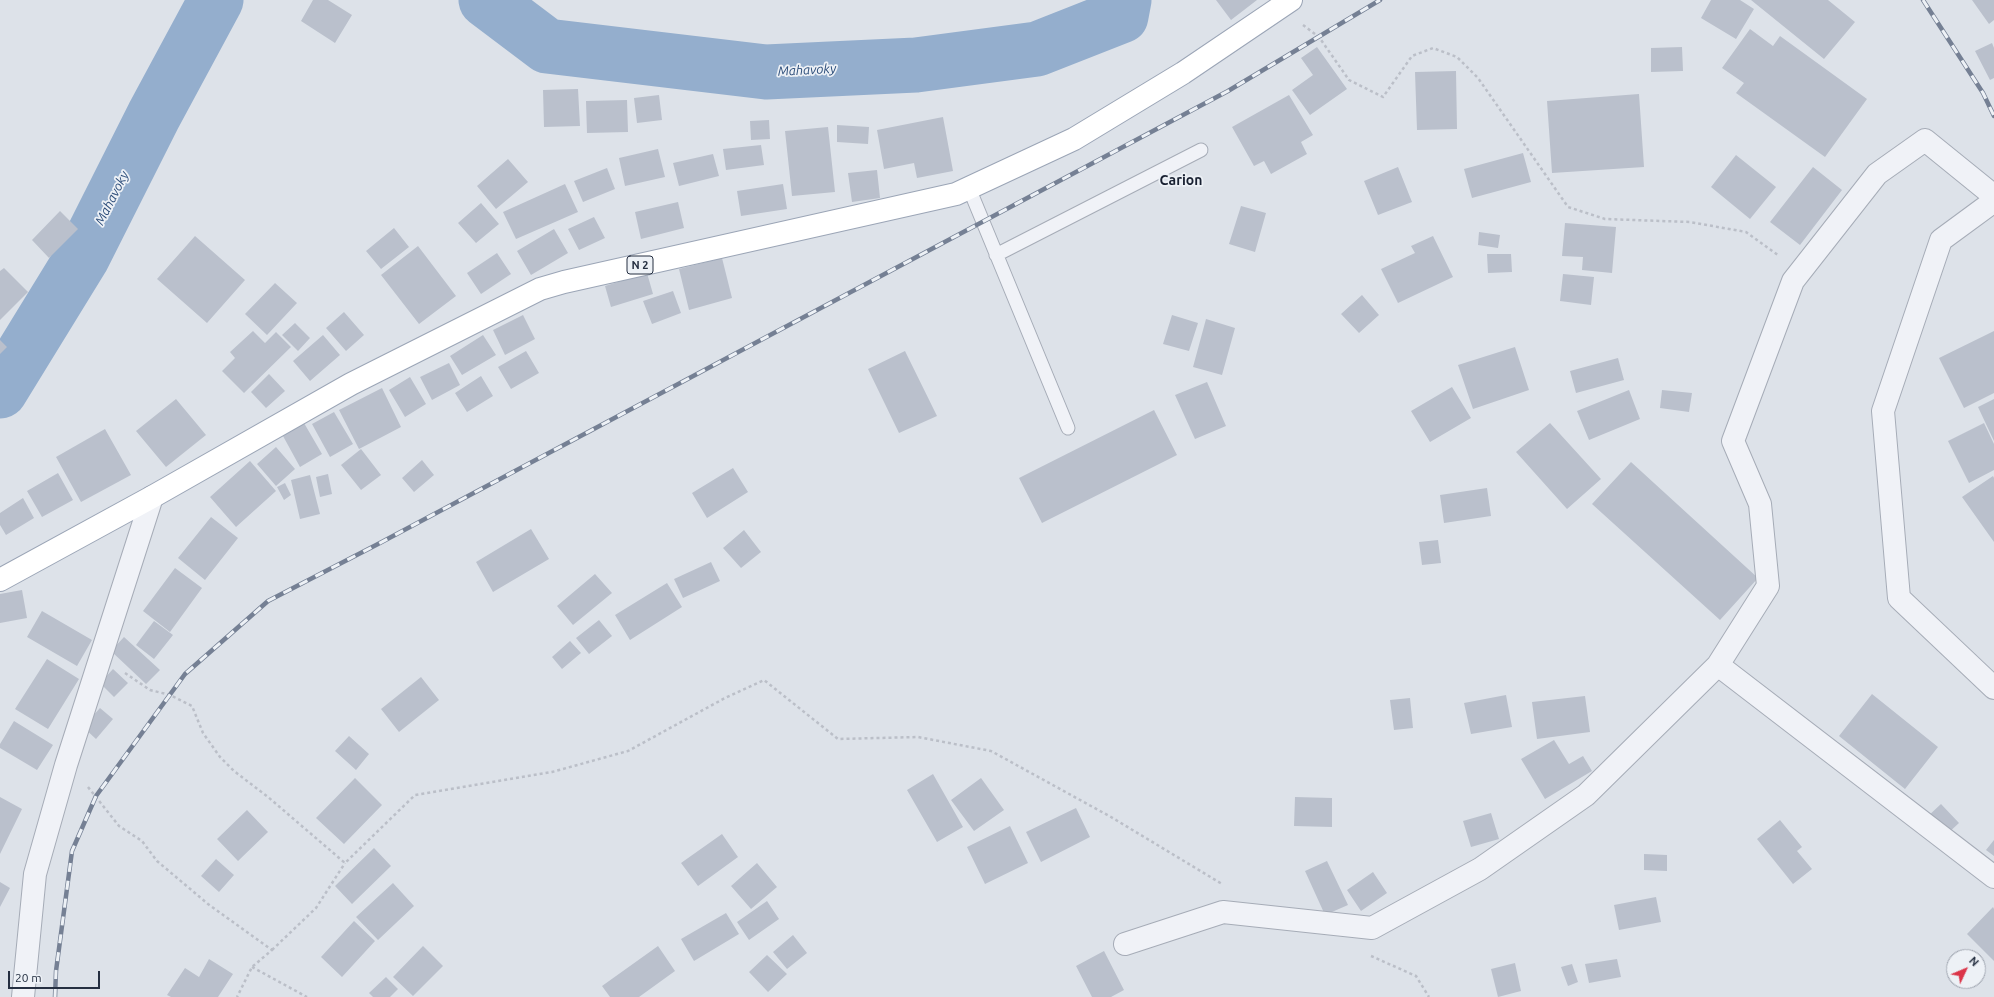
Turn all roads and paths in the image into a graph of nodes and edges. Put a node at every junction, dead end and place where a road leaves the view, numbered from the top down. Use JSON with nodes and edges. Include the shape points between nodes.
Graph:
{"nodes":[{"id":1,"x":1286,"y":4,"type":"edge"},
{"id":2,"x":1201,"y":150,"type":"dead end"},
{"id":3,"x":969,"y":188,"type":"junction"},
{"id":4,"x":1994,"y":196,"type":"edge"},
{"id":5,"x":1994,"y":200,"type":"edge"},
{"id":6,"x":996,"y":255,"type":"junction"},
{"id":7,"x":1802,"y":271,"type":"junction"},
{"id":8,"x":1068,"y":428,"type":"dead end"},
{"id":9,"x":152,"y":497,"type":"junction"},
{"id":10,"x":2,"y":579,"type":"edge"},
{"id":11,"x":100,"y":661,"type":"junction"},
{"id":12,"x":1718,"y":665,"type":"junction"},
{"id":13,"x":1994,"y":688,"type":"edge"},
{"id":14,"x":66,"y":765,"type":"junction"},
{"id":15,"x":345,"y":863,"type":"junction"},
{"id":16,"x":1994,"y":877,"type":"edge"},
{"id":17,"x":1226,"y":886,"type":"dead end"},
{"id":18,"x":1125,"y":944,"type":"dead end"},
{"id":19,"x":272,"y":950,"type":"junction"},
{"id":20,"x":1367,"y":955,"type":"dead end"},
{"id":21,"x":252,"y":967,"type":"junction"},
{"id":22,"x":23,"y":997,"type":"edge"},
{"id":23,"x":237,"y":997,"type":"edge"},
{"id":24,"x":307,"y":997,"type":"edge"},
{"id":25,"x":1429,"y":997,"type":"edge"}],
"edges":[{"from":1,"to":3,"type":"main road","number":"N 2","via":[[1183,72],[1074,139]]},
{"from":1,"to":7,"type":"path","via":[[1319,37],[1349,80],[1383,97],[1412,56],[1433,48],[1457,57],[1478,78],[1568,207],[1604,219],[1690,222],[1746,232]]},
{"from":2,"to":6,"type":"lane"},
{"from":3,"to":6,"type":"lane"},
{"from":3,"to":9,"type":"main road","number":"N 2","via":[[956,194],[540,289],[351,384]]},
{"from":4,"to":7,"type":"street","via":[[1925,140],[1877,174]]},
{"from":5,"to":13,"type":"street","via":[[1941,240],[1883,411],[1899,598]]},
{"from":6,"to":8,"type":"lane"},
{"from":7,"to":12,"type":"street","via":[[1793,281],[1733,441],[1760,504],[1768,586]]},
{"from":9,"to":10,"type":"main road","number":"N 2"},
{"from":9,"to":11,"type":"street"},
{"from":11,"to":14,"type":"street"},
{"from":11,"to":15,"type":"path","via":[[113,662],[150,690],[170,695],[192,706],[203,733],[220,757]]},
{"from":12,"to":16,"type":"street"},
{"from":12,"to":18,"type":"street","via":[[1586,795],[1480,869],[1372,928],[1223,912]]},
{"from":14,"to":19,"type":"path","via":[[96,796],[119,826],[142,841],[157,861],[208,904]]},
{"from":14,"to":22,"type":"street","via":[[35,874]]},
{"from":15,"to":17,"type":"path","via":[[415,795],[552,772],[628,750],[724,698],[764,680],[838,739],[918,737],[991,751],[1111,817]]},
{"from":15,"to":19,"type":"path","via":[[316,908]]},
{"from":19,"to":21,"type":"path"},
{"from":20,"to":25,"type":"path","via":[[1416,976]]},
{"from":21,"to":23,"type":"path"},
{"from":21,"to":24,"type":"path"}]}
